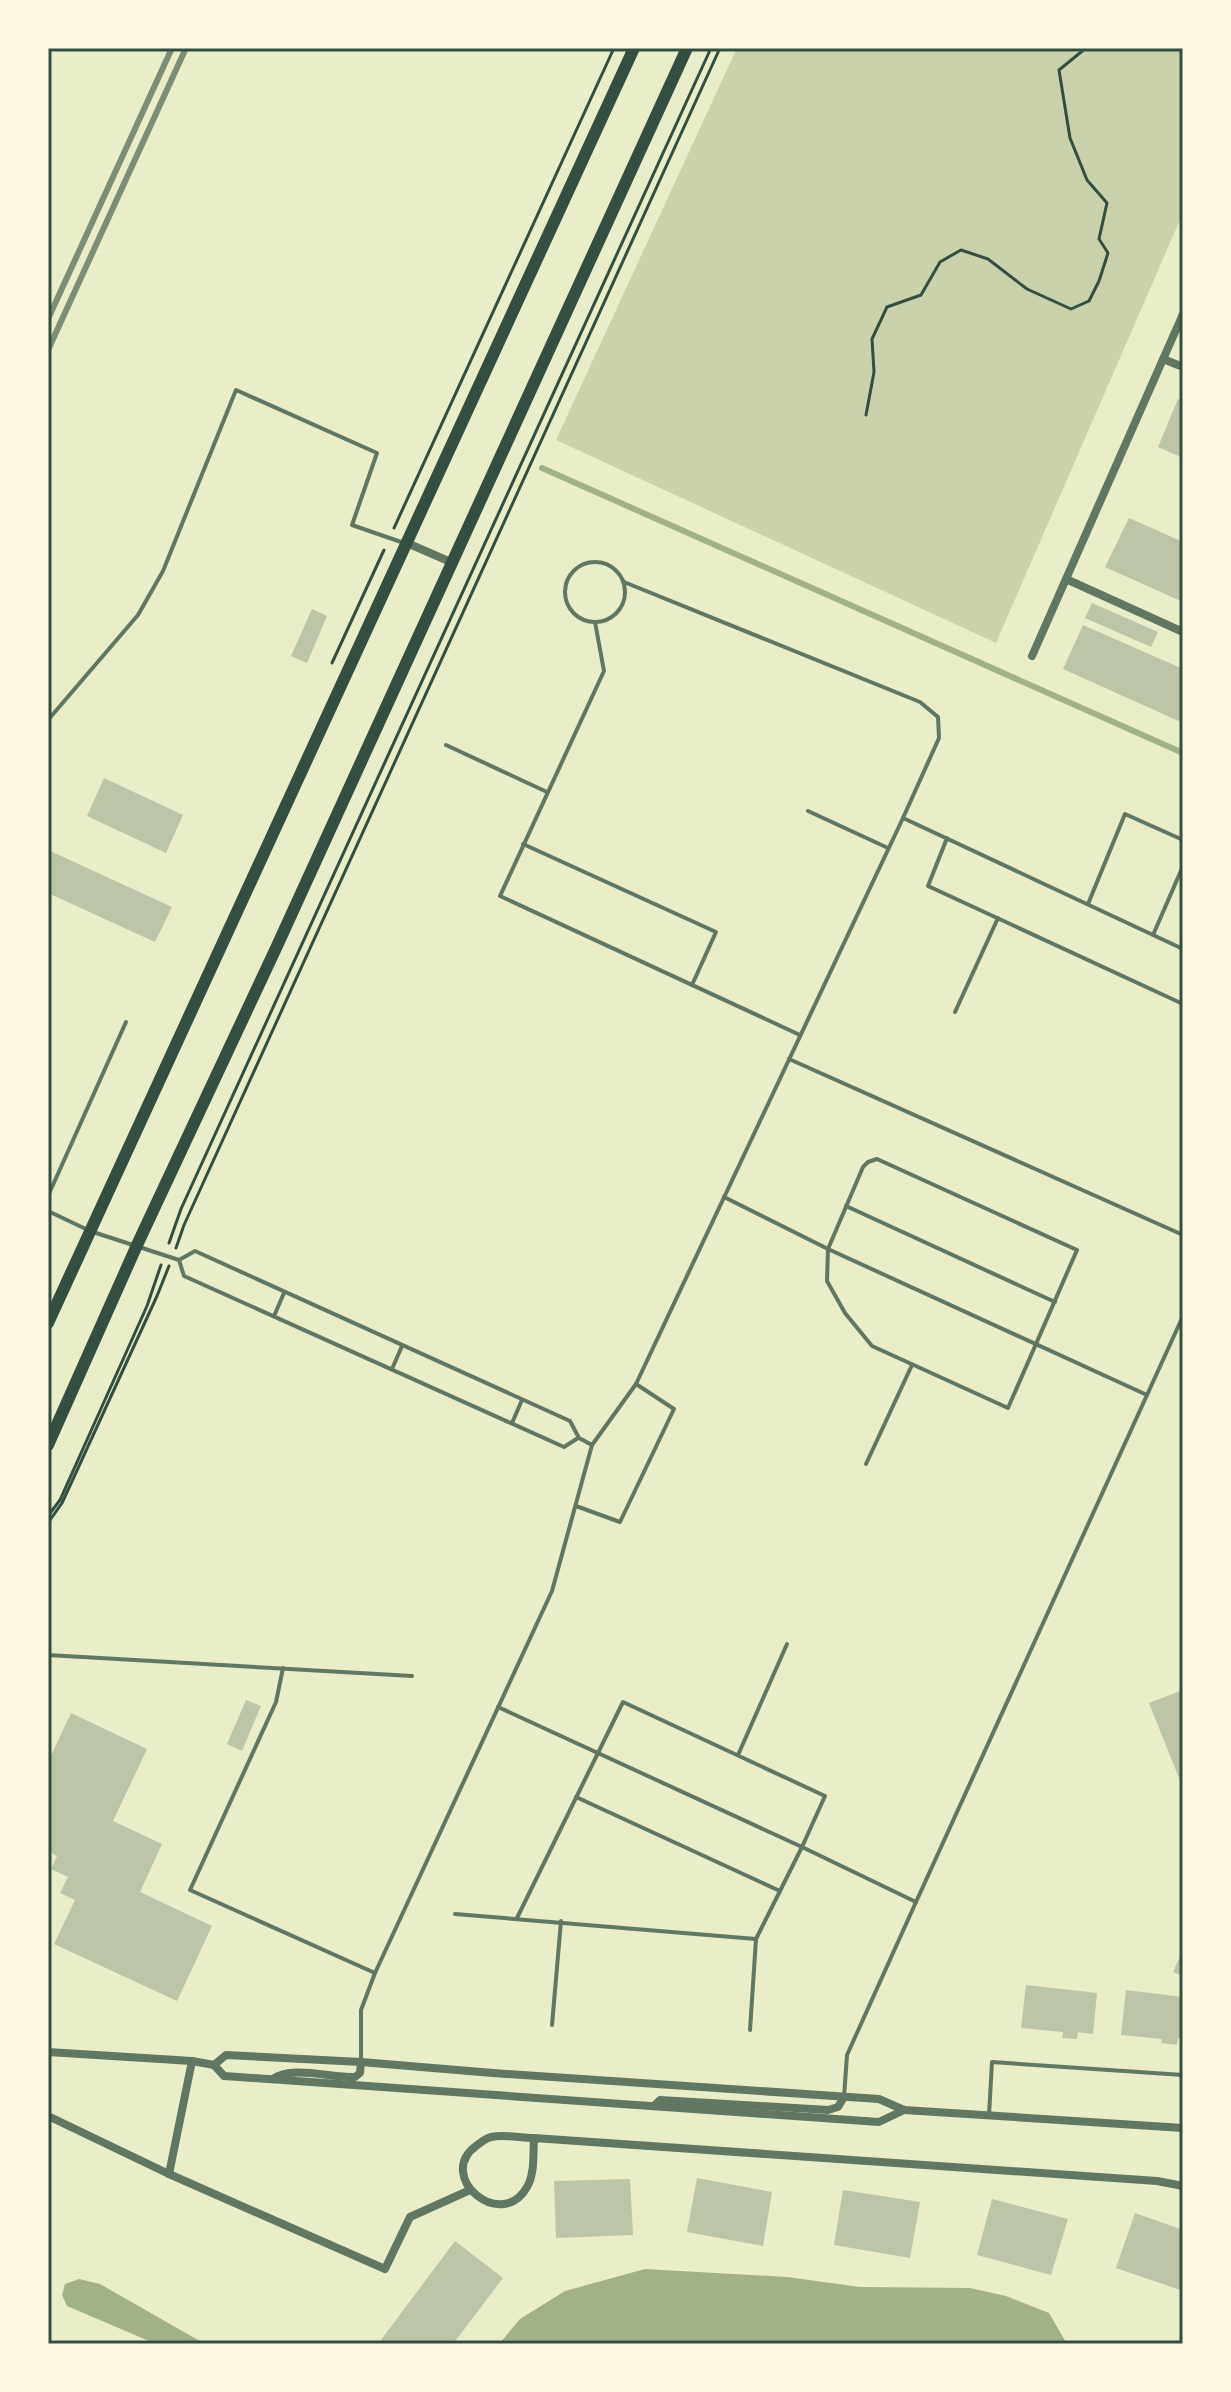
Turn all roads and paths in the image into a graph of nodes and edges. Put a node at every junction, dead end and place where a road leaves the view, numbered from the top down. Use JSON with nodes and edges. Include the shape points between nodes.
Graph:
{"nodes":[{"id":1,"x":634,"y":48,"type":"edge"},
{"id":2,"x":687,"y":48,"type":"edge"},
{"id":3,"x":711,"y":48,"type":"edge"},
{"id":4,"x":720,"y":48,"type":"edge"},
{"id":5,"x":1086,"y":48,"type":"edge"},
{"id":6,"x":1183,"y":314,"type":"edge"},
{"id":7,"x":1163,"y":359,"type":"junction"},
{"id":8,"x":1183,"y":367,"type":"edge"},
{"id":9,"x":866,"y":415,"type":"dead end"},
{"id":10,"x":407,"y":543,"type":"junction"},
{"id":11,"x":453,"y":563,"type":"junction"},
{"id":12,"x":1066,"y":579,"type":"junction"},
{"id":13,"x":624,"y":582,"type":"junction"},
{"id":14,"x":595,"y":622,"type":"junction"},
{"id":15,"x":1183,"y":632,"type":"edge"},
{"id":16,"x":1032,"y":656,"type":"dead end"},
{"id":17,"x":48,"y":720,"type":"edge"},
{"id":18,"x":446,"y":745,"type":"dead end"},
{"id":19,"x":547,"y":792,"type":"junction"},
{"id":20,"x":808,"y":811,"type":"dead end"},
{"id":21,"x":903,"y":818,"type":"junction"},
{"id":22,"x":947,"y":838,"type":"junction"},
{"id":23,"x":1183,"y":840,"type":"edge"},
{"id":24,"x":523,"y":844,"type":"junction"},
{"id":25,"x":888,"y":848,"type":"junction"},
{"id":26,"x":1183,"y":866,"type":"edge"},
{"id":27,"x":1088,"y":904,"type":"junction"},
{"id":28,"x":998,"y":918,"type":"junction"},
{"id":29,"x":1153,"y":935,"type":"junction"},
{"id":30,"x":1183,"y":949,"type":"edge"},
{"id":31,"x":692,"y":985,"type":"junction"},
{"id":32,"x":1183,"y":1004,"type":"edge"},
{"id":33,"x":955,"y":1012,"type":"dead end"},
{"id":34,"x":126,"y":1022,"type":"dead end"},
{"id":35,"x":800,"y":1035,"type":"junction"},
{"id":36,"x":789,"y":1059,"type":"junction"},
{"id":37,"x":48,"y":1196,"type":"edge"},
{"id":38,"x":724,"y":1197,"type":"junction"},
{"id":39,"x":846,"y":1206,"type":"junction"},
{"id":40,"x":48,"y":1211,"type":"edge"},
{"id":41,"x":90,"y":1231,"type":"junction"},
{"id":42,"x":1183,"y":1235,"type":"edge"},
{"id":43,"x":137,"y":1245,"type":"junction"},
{"id":44,"x":828,"y":1249,"type":"junction"},
{"id":45,"x":165,"y":1256,"type":"junction"},
{"id":46,"x":172,"y":1258,"type":"junction"},
{"id":47,"x":179,"y":1260,"type":"junction"},
{"id":48,"x":284,"y":1292,"type":"junction"},
{"id":49,"x":1055,"y":1302,"type":"junction"},
{"id":50,"x":274,"y":1316,"type":"junction"},
{"id":51,"x":1183,"y":1316,"type":"edge"},
{"id":52,"x":48,"y":1323,"type":"edge"},
{"id":53,"x":402,"y":1345,"type":"junction"},
{"id":54,"x":1036,"y":1345,"type":"junction"},
{"id":55,"x":912,"y":1365,"type":"junction"},
{"id":56,"x":392,"y":1369,"type":"junction"},
{"id":57,"x":636,"y":1384,"type":"junction"},
{"id":58,"x":1147,"y":1395,"type":"junction"},
{"id":59,"x":522,"y":1400,"type":"junction"},
{"id":60,"x":512,"y":1423,"type":"junction"},
{"id":61,"x":579,"y":1438,"type":"junction"},
{"id":62,"x":48,"y":1445,"type":"edge"},
{"id":63,"x":592,"y":1445,"type":"junction"},
{"id":64,"x":866,"y":1464,"type":"dead end"},
{"id":65,"x":576,"y":1506,"type":"junction"},
{"id":66,"x":48,"y":1516,"type":"edge"},
{"id":67,"x":48,"y":1523,"type":"edge"},
{"id":68,"x":787,"y":1644,"type":"dead end"},
{"id":69,"x":48,"y":1656,"type":"edge"},
{"id":70,"x":283,"y":1668,"type":"junction"},
{"id":71,"x":412,"y":1676,"type":"dead end"},
{"id":72,"x":498,"y":1707,"type":"junction"},
{"id":73,"x":598,"y":1754,"type":"junction"},
{"id":74,"x":738,"y":1755,"type":"junction"},
{"id":75,"x":575,"y":1797,"type":"junction"},
{"id":76,"x":802,"y":1847,"type":"junction"},
{"id":77,"x":780,"y":1891,"type":"junction"},
{"id":78,"x":916,"y":1902,"type":"junction"},
{"id":79,"x":455,"y":1914,"type":"dead end"},
{"id":80,"x":517,"y":1918,"type":"junction"},
{"id":81,"x":561,"y":1921,"type":"junction"},
{"id":82,"x":756,"y":1939,"type":"junction"},
{"id":83,"x":375,"y":1973,"type":"junction"},
{"id":84,"x":552,"y":2025,"type":"dead end"},
{"id":85,"x":750,"y":2030,"type":"dead end"},
{"id":86,"x":48,"y":2052,"type":"edge"},
{"id":87,"x":192,"y":2061,"type":"junction"},
{"id":88,"x":361,"y":2062,"type":"junction"},
{"id":89,"x":214,"y":2065,"type":"junction"},
{"id":90,"x":1183,"y":2075,"type":"edge"},
{"id":91,"x":273,"y":2079,"type":"junction"},
{"id":92,"x":844,"y":2097,"type":"junction"},
{"id":93,"x":654,"y":2106,"type":"junction"},
{"id":94,"x":904,"y":2110,"type":"junction"},
{"id":95,"x":989,"y":2115,"type":"junction"},
{"id":96,"x":48,"y":2116,"type":"edge"},
{"id":97,"x":1183,"y":2128,"type":"edge"},
{"id":98,"x":534,"y":2138,"type":"junction"},
{"id":99,"x":169,"y":2174,"type":"junction"},
{"id":100,"x":1183,"y":2186,"type":"edge"},
{"id":101,"x":470,"y":2190,"type":"junction"}],
"edges":[{"from":1,"to":10,"type":"main road"},
{"from":2,"to":11,"type":"main road"},
{"from":3,"to":45,"type":"path","via":[[194,1180]]},
{"from":4,"to":46,"type":"path"},
{"from":5,"to":9,"type":"path","via":[[1059,70],[1070,138],[1087,180],[1107,203],[1099,239],[1108,253],[1089,301],[1071,309],[1027,289],[988,259],[961,250],[940,262],[921,295],[887,307],[872,339],[874,372]]},
{"from":6,"to":7,"type":"street"},
{"from":7,"to":8,"type":"street"},
{"from":7,"to":12,"type":"street"},
{"from":10,"to":11,"type":"street"},
{"from":10,"to":17,"type":"lane","via":[[352,525],[377,453],[236,390],[163,571],[138,615]]},
{"from":10,"to":41,"type":"main road"},
{"from":11,"to":43,"type":"main road"},
{"from":12,"to":15,"type":"street"},
{"from":12,"to":16,"type":"street"},
{"from":13,"to":14,"type":"lane","via":[[620,610]]},
{"from":13,"to":14,"type":"lane","via":[[611,565],[601,562],[590,561],[572,571],[565,600],[576,616]]},
{"from":13,"to":21,"type":"lane","via":[[920,702],[938,717],[939,738]]},
{"from":14,"to":19,"type":"lane","via":[[604,671]]},
{"from":18,"to":19,"type":"lane"},
{"from":19,"to":24,"type":"lane"},
{"from":20,"to":25,"type":"lane"},
{"from":21,"to":22,"type":"lane"},
{"from":21,"to":25,"type":"lane"},
{"from":22,"to":27,"type":"lane"},
{"from":22,"to":28,"type":"lane","via":[[928,886]]},
{"from":23,"to":27,"type":"lane","via":[[1125,814]]},
{"from":24,"to":31,"type":"lane","via":[[500,896]]},
{"from":24,"to":31,"type":"lane","via":[[716,932]]},
{"from":25,"to":35,"type":"lane"},
{"from":26,"to":29,"type":"lane"},
{"from":27,"to":29,"type":"lane"},
{"from":28,"to":32,"type":"lane"},
{"from":28,"to":33,"type":"lane"},
{"from":29,"to":30,"type":"lane"},
{"from":31,"to":35,"type":"lane"},
{"from":34,"to":37,"type":"lane"},
{"from":35,"to":36,"type":"lane"},
{"from":36,"to":38,"type":"lane"},
{"from":36,"to":42,"type":"lane"},
{"from":38,"to":44,"type":"lane"},
{"from":38,"to":57,"type":"lane"},
{"from":39,"to":44,"type":"lane"},
{"from":39,"to":49,"type":"lane"},
{"from":39,"to":49,"type":"lane","via":[[863,1167],[877,1159],[1077,1250]]},
{"from":40,"to":41,"type":"lane"},
{"from":41,"to":43,"type":"lane"},
{"from":41,"to":52,"type":"main road"},
{"from":43,"to":45,"type":"lane"},
{"from":43,"to":62,"type":"main road"},
{"from":44,"to":54,"type":"lane"},
{"from":44,"to":55,"type":"lane","via":[[827,1281],[845,1313],[872,1346]]},
{"from":45,"to":46,"type":"lane"},
{"from":45,"to":66,"type":"path","via":[[60,1500]]},
{"from":46,"to":47,"type":"lane"},
{"from":46,"to":67,"type":"path","via":[[62,1503]]},
{"from":47,"to":48,"type":"lane","via":[[195,1251]]},
{"from":47,"to":50,"type":"lane","via":[[184,1276]]},
{"from":48,"to":50,"type":"lane"},
{"from":48,"to":53,"type":"lane"},
{"from":49,"to":54,"type":"lane"},
{"from":50,"to":56,"type":"lane"},
{"from":51,"to":58,"type":"lane"},
{"from":53,"to":56,"type":"lane"},
{"from":53,"to":59,"type":"lane"},
{"from":54,"to":55,"type":"lane","via":[[1008,1408]]},
{"from":54,"to":58,"type":"lane"},
{"from":55,"to":64,"type":"lane"},
{"from":56,"to":60,"type":"lane"},
{"from":57,"to":63,"type":"lane"},
{"from":57,"to":65,"type":"lane","via":[[674,1409],[620,1522]]},
{"from":58,"to":78,"type":"lane"},
{"from":59,"to":60,"type":"lane"},
{"from":59,"to":61,"type":"lane","via":[[570,1421]]},
{"from":60,"to":61,"type":"lane","via":[[564,1447]]},
{"from":61,"to":63,"type":"lane"},
{"from":63,"to":65,"type":"lane"},
{"from":65,"to":72,"type":"lane","via":[[552,1591]]},
{"from":68,"to":74,"type":"lane"},
{"from":69,"to":70,"type":"lane"},
{"from":70,"to":71,"type":"lane"},
{"from":70,"to":83,"type":"lane","via":[[276,1702],[190,1890]]},
{"from":72,"to":73,"type":"lane"},
{"from":72,"to":83,"type":"lane"},
{"from":73,"to":74,"type":"lane","via":[[623,1702]]},
{"from":73,"to":75,"type":"lane"},
{"from":73,"to":76,"type":"lane"},
{"from":74,"to":76,"type":"lane","via":[[825,1796]]},
{"from":75,"to":77,"type":"lane"},
{"from":75,"to":80,"type":"lane"},
{"from":76,"to":77,"type":"lane"},
{"from":76,"to":78,"type":"lane"},
{"from":77,"to":82,"type":"lane"},
{"from":78,"to":92,"type":"lane","via":[[847,2055]]},
{"from":79,"to":80,"type":"lane"},
{"from":80,"to":81,"type":"lane"},
{"from":81,"to":82,"type":"lane"},
{"from":81,"to":84,"type":"lane"},
{"from":82,"to":85,"type":"lane"},
{"from":83,"to":88,"type":"lane","via":[[361,2010]]},
{"from":86,"to":87,"type":"street"},
{"from":87,"to":89,"type":"street"},
{"from":87,"to":99,"type":"street"},
{"from":88,"to":89,"type":"street","via":[[226,2055]]},
{"from":88,"to":91,"type":"street","via":[[355,2077],[291,2072]]},
{"from":88,"to":92,"type":"street"},
{"from":89,"to":91,"type":"street","via":[[224,2076]]},
{"from":90,"to":95,"type":"lane","via":[[992,2062]]},
{"from":91,"to":93,"type":"street"},
{"from":92,"to":93,"type":"street","via":[[828,2110],[660,2100]]},
{"from":92,"to":94,"type":"street","via":[[879,2099]]},
{"from":93,"to":94,"type":"street","via":[[879,2122]]},
{"from":94,"to":95,"type":"street"},
{"from":95,"to":97,"type":"street"},
{"from":96,"to":99,"type":"street"},
{"from":98,"to":100,"type":"street"},
{"from":98,"to":101,"type":"street","via":[[490,2137],[469,2152],[464,2178]]},
{"from":98,"to":101,"type":"street","via":[[532,2172],[519,2196],[493,2204]]},
{"from":99,"to":101,"type":"street","via":[[385,2269],[410,2217]]}]}
